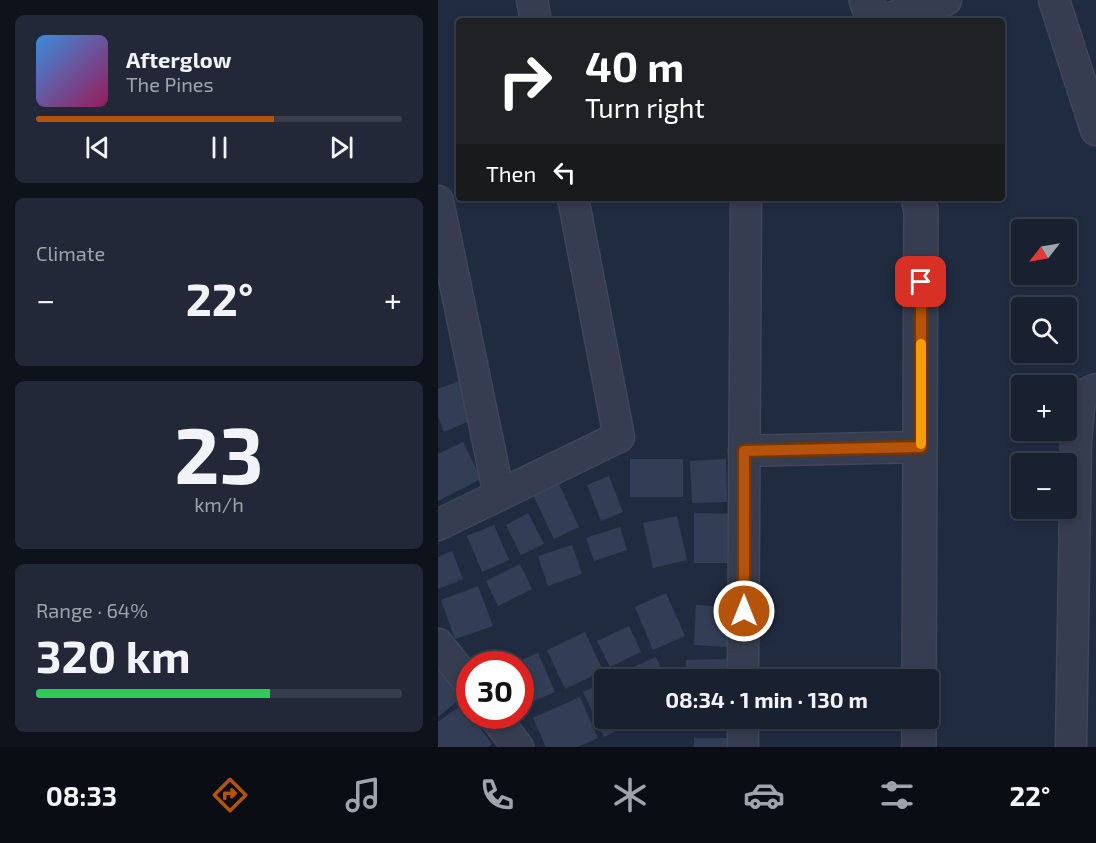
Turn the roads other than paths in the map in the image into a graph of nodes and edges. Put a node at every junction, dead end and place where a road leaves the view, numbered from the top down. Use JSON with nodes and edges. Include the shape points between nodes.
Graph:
{"nodes":[{"id":1,"x":532,"y":0,"type":"edge"},
{"id":2,"x":866,"y":0,"type":"edge"},
{"id":3,"x":946,"y":0,"type":"edge"},
{"id":4,"x":1054,"y":0,"type":"edge"},
{"id":5,"x":535,"y":18,"type":"edge"},
{"id":6,"x":873,"y":18,"type":"edge"},
{"id":7,"x":890,"y":18,"type":"edge"},
{"id":8,"x":1096,"y":130,"type":"edge"},
{"id":9,"x":438,"y":201,"type":"edge"},
{"id":10,"x":574,"y":201,"type":"edge"},
{"id":11,"x":746,"y":201,"type":"edge"},
{"id":12,"x":919,"y":201,"type":"edge"},
{"id":13,"x":450,"y":321,"type":"edge"},
{"id":14,"x":1096,"y":389,"type":"edge"},
{"id":15,"x":921,"y":447,"type":"junction"},
{"id":16,"x":744,"y":451,"type":"junction"},
{"id":17,"x":499,"y":495,"type":"junction"},
{"id":18,"x":438,"y":525,"type":"edge"},
{"id":19,"x":438,"y":644,"type":"edge"},
{"id":20,"x":456,"y":666,"type":"edge"},
{"id":21,"x":743,"y":669,"type":"edge"},
{"id":22,"x":919,"y":669,"type":"edge"},
{"id":23,"x":504,"y":729,"type":"edge"},
{"id":24,"x":743,"y":729,"type":"edge"},
{"id":25,"x":919,"y":729,"type":"edge"},
{"id":26,"x":518,"y":747,"type":"edge"},
{"id":27,"x":743,"y":747,"type":"edge"},
{"id":28,"x":919,"y":747,"type":"edge"},
{"id":29,"x":1071,"y":747,"type":"edge"}],
"edges":[{"from":1,"to":5,"type":"street"},
{"from":2,"to":6,"type":"street"},
{"from":3,"to":7,"type":"street"},
{"from":4,"to":8,"type":"street"},
{"from":9,"to":13,"type":"street"},
{"from":10,"to":17,"type":"street","via":[[619,437]]},
{"from":11,"to":16,"type":"street"},
{"from":12,"to":15,"type":"street"},
{"from":13,"to":17,"type":"street"},
{"from":14,"to":29,"type":"street","via":[[1080,396],[1076,442]]},
{"from":15,"to":16,"type":"street"},
{"from":15,"to":22,"type":"street"},
{"from":16,"to":21,"type":"street"},
{"from":17,"to":18,"type":"street"},
{"from":19,"to":20,"type":"street"},
{"from":23,"to":26,"type":"street"},
{"from":24,"to":27,"type":"street"},
{"from":25,"to":28,"type":"street"}]}
